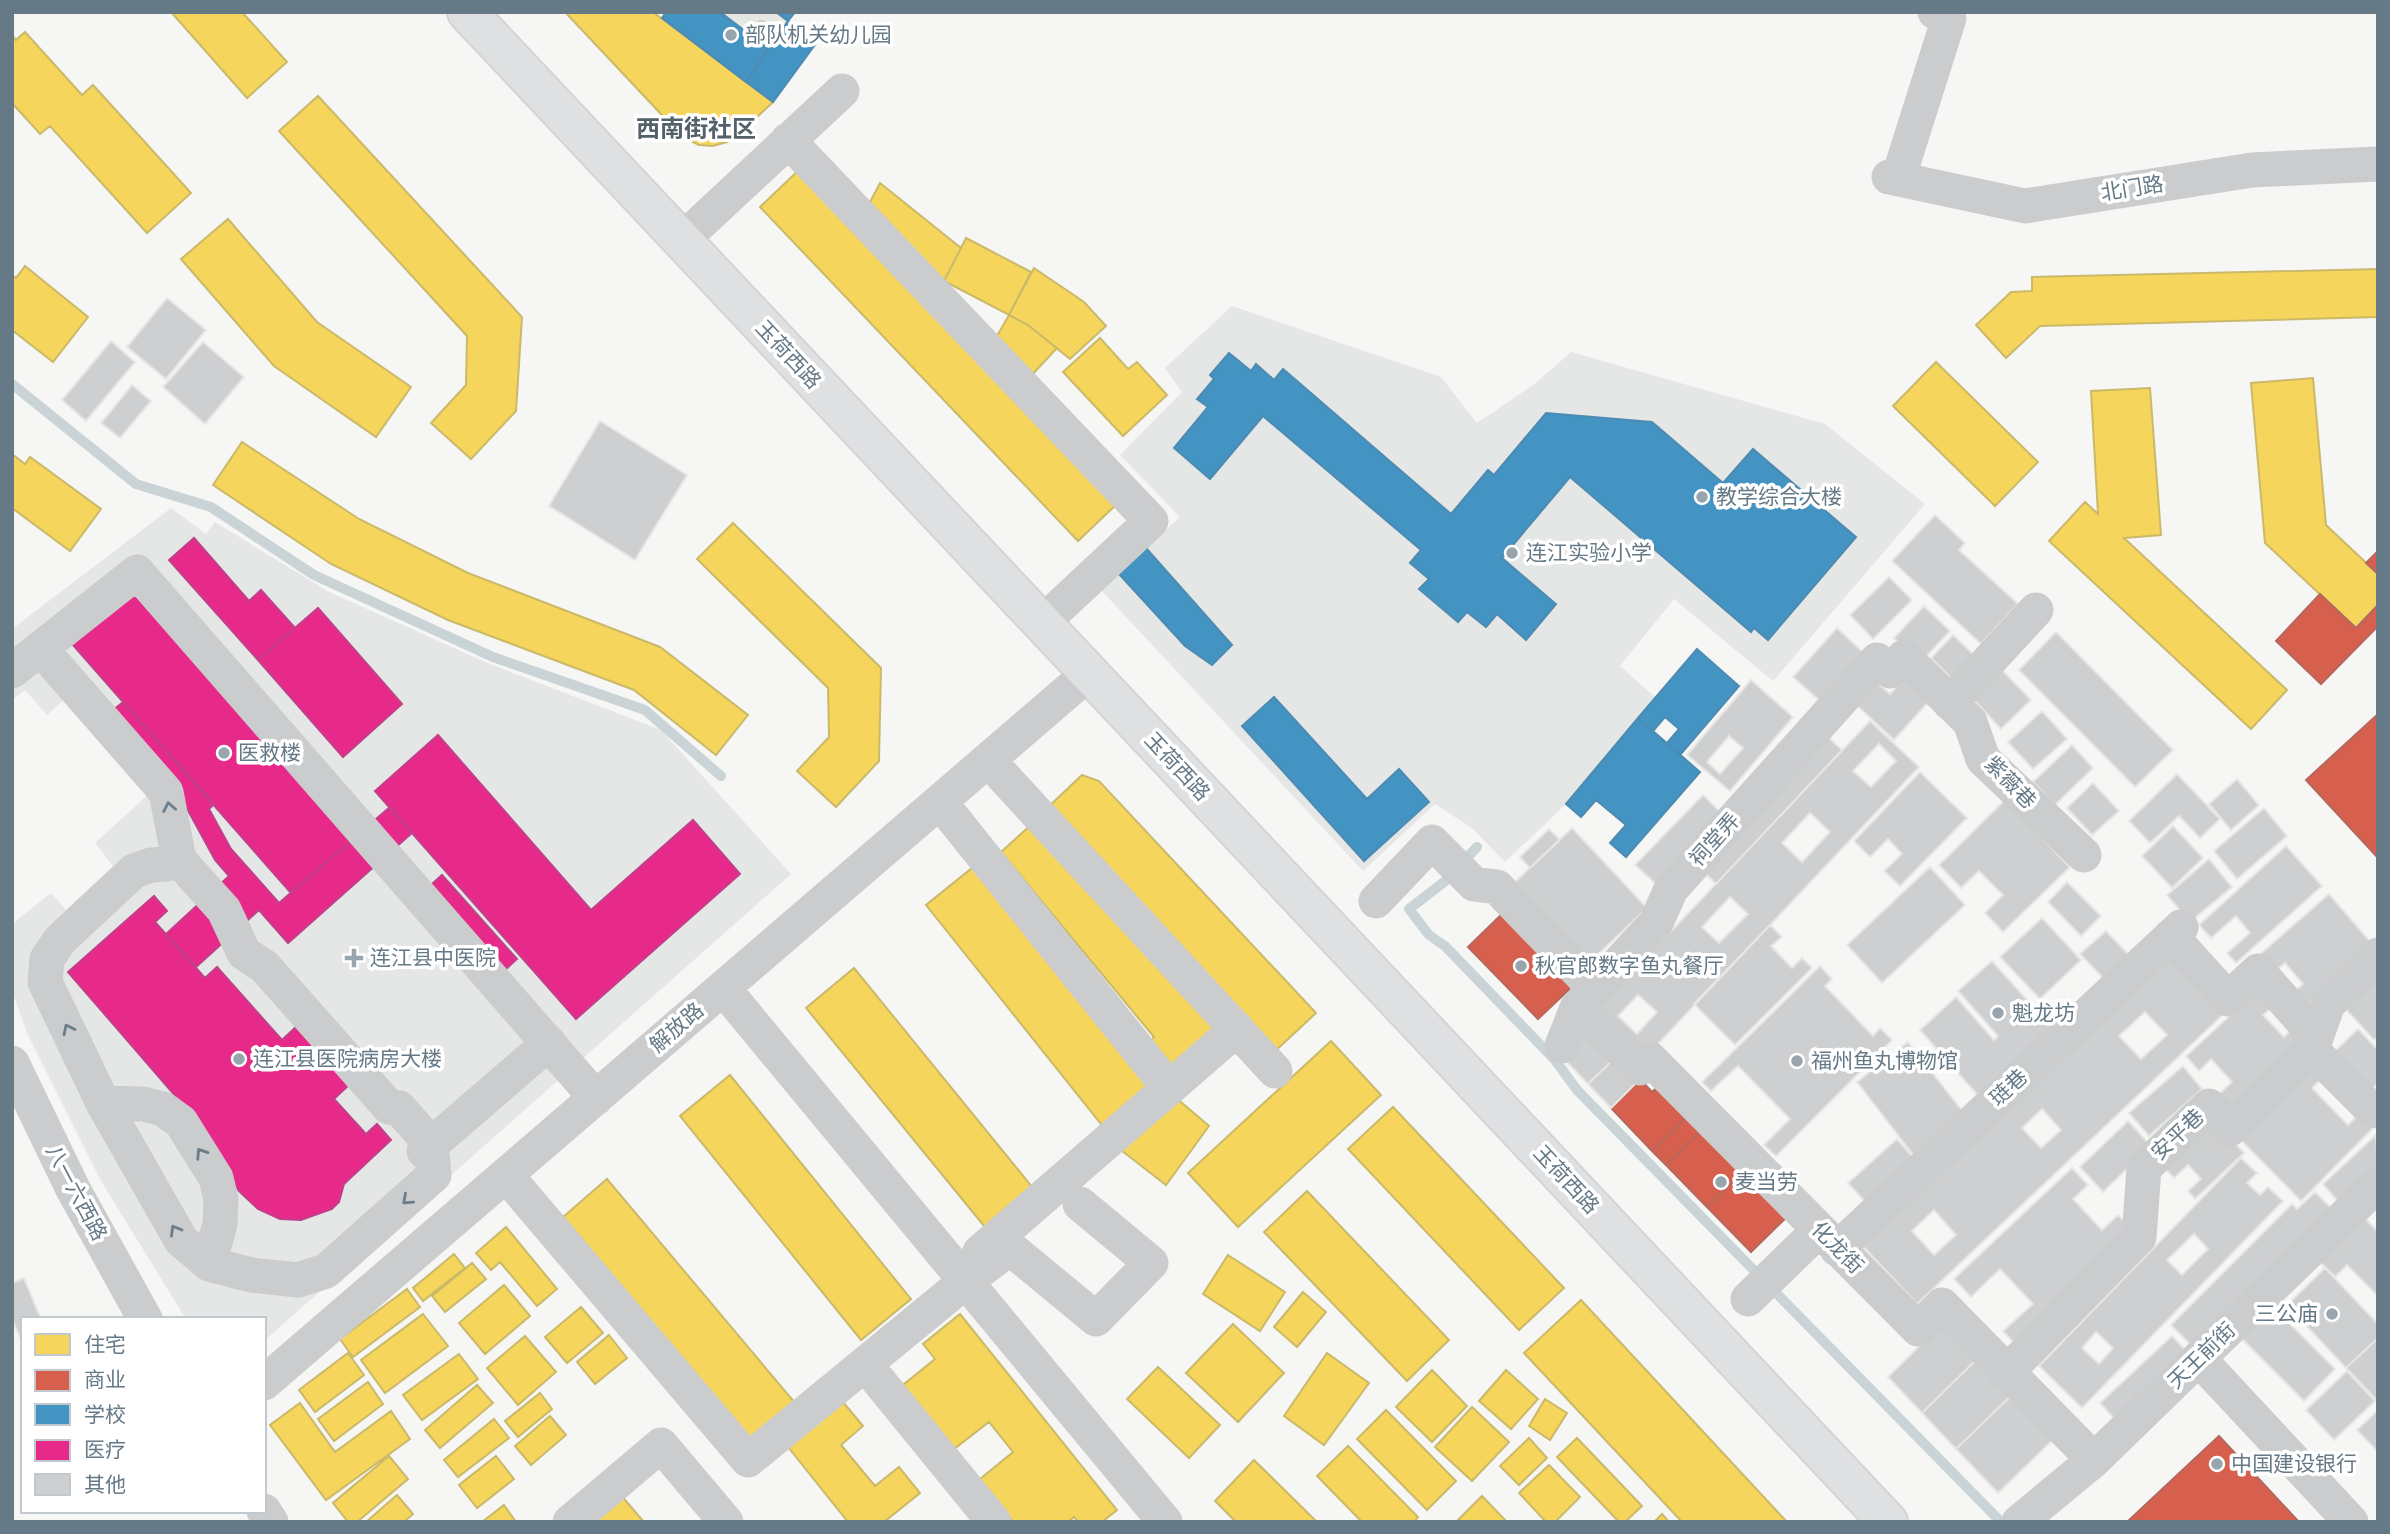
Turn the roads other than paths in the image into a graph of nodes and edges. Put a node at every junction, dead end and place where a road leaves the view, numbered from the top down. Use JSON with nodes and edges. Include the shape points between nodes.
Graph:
{"nodes":[{"id":1,"x":467,"y":12,"type":"edge"},
{"id":2,"x":1935,"y":12,"type":"edge"},
{"id":3,"x":842,"y":91,"type":"dead end"},
{"id":4,"x":788,"y":140,"type":"junction"},
{"id":5,"x":2378,"y":164,"type":"edge"},
{"id":6,"x":681,"y":241,"type":"junction"},
{"id":7,"x":2036,"y":610,"type":"dead end"},
{"id":8,"x":1041,"y":624,"type":"junction"},
{"id":9,"x":41,"y":649,"type":"junction"},
{"id":10,"x":12,"y":671,"type":"edge"},
{"id":11,"x":1890,"y":671,"type":"joint"},
{"id":12,"x":1089,"y":673,"type":"junction"},
{"id":13,"x":1950,"y":703,"type":"junction"},
{"id":14,"x":988,"y":760,"type":"junction"},
{"id":15,"x":940,"y":802,"type":"junction"},
{"id":16,"x":2084,"y":855,"type":"dead end"},
{"id":17,"x":179,"y":860,"type":"junction"},
{"id":18,"x":1376,"y":901,"type":"dead end"},
{"id":19,"x":2378,"y":956,"type":"edge"},
{"id":20,"x":723,"y":988,"type":"junction"},
{"id":21,"x":1586,"y":999,"type":"junction"},
{"id":22,"x":1237,"y":1029,"type":"junction"},
{"id":23,"x":549,"y":1043,"type":"junction"},
{"id":24,"x":1562,"y":1046,"type":"dead end"},
{"id":25,"x":2314,"y":1046,"type":"junction"},
{"id":26,"x":12,"y":1063,"type":"edge"},
{"id":27,"x":1275,"y":1071,"type":"dead end"},
{"id":28,"x":1169,"y":1088,"type":"junction"},
{"id":29,"x":596,"y":1098,"type":"junction"},
{"id":30,"x":103,"y":1103,"type":"junction"},
{"id":31,"x":2378,"y":1111,"type":"edge"},
{"id":32,"x":428,"y":1147,"type":"junction"},
{"id":33,"x":506,"y":1175,"type":"junction"},
{"id":34,"x":2378,"y":1184,"type":"edge"},
{"id":35,"x":1080,"y":1204,"type":"dead end"},
{"id":36,"x":1828,"y":1239,"type":"junction"},
{"id":37,"x":209,"y":1264,"type":"junction"},
{"id":38,"x":966,"y":1281,"type":"junction"},
{"id":39,"x":1762,"y":1285,"type":"dead end"},
{"id":40,"x":144,"y":1317,"type":"edge"},
{"id":41,"x":2199,"y":1359,"type":"junction"},
{"id":42,"x":864,"y":1364,"type":"junction"},
{"id":43,"x":2007,"y":1373,"type":"junction"},
{"id":44,"x":266,"y":1381,"type":"edge"},
{"id":45,"x":2094,"y":1460,"type":"junction"},
{"id":46,"x":2023,"y":1518,"type":"edge"},
{"id":47,"x":570,"y":1522,"type":"edge"},
{"id":48,"x":726,"y":1522,"type":"edge"},
{"id":49,"x":993,"y":1522,"type":"edge"},
{"id":50,"x":1165,"y":1522,"type":"edge"},
{"id":51,"x":1888,"y":1522,"type":"edge"},
{"id":52,"x":2351,"y":1522,"type":"edge"}],
"edges":[{"from":1,"to":6,"type":"main road","name":"玉荷西路"},
{"from":2,"to":5,"type":"street","name":"北门路","via":[[1949,18],[1894,178],[2025,206],[2252,170]]},
{"from":3,"to":4,"type":"street"},
{"from":4,"to":6,"type":"street"},
{"from":4,"to":8,"type":"street","via":[[1151,521]]},
{"from":6,"to":8,"type":"main road","name":"玉荷西路"},
{"from":7,"to":13,"type":"street"},
{"from":8,"to":12,"type":"main road","name":"玉荷西路"},
{"from":9,"to":10,"type":"street"},
{"from":17,"to":9,"type":"street","one_way":true,"via":[[166,792]]},
{"from":9,"to":23,"type":"street","via":[[137,572]]},
{"from":11,"to":13,"type":"street","name":"紫薇巷","via":[[1904,657]]},
{"from":11,"to":21,"type":"street","name":"祠堂弄","via":[[1877,660],[1671,889],[1656,923]]},
{"from":12,"to":14,"type":"street","name":"解放路"},
{"from":12,"to":51,"type":"main road","name":"玉荷西路"},
{"from":13,"to":16,"type":"street","name":"紫薇巷","via":[[1970,722],[1983,759]]},
{"from":14,"to":15,"type":"street","name":"解放路"},
{"from":14,"to":22,"type":"street"},
{"from":15,"to":20,"type":"street","name":"解放路"},
{"from":15,"to":28,"type":"street"},
{"from":30,"to":17,"type":"street","one_way":true,"via":[[45,982],[47,959],[60,940],[134,871]]},
{"from":17,"to":32,"type":"street","via":[[224,910],[244,953],[265,967],[389,1107],[399,1108]]},
{"from":18,"to":21,"type":"street","via":[[1432,842],[1474,884],[1497,887]]},
{"from":19,"to":25,"type":"street","name":"安平巷","via":[[2328,1004]]},
{"from":20,"to":29,"type":"street","name":"解放路"},
{"from":20,"to":38,"type":"street"},
{"from":21,"to":24,"type":"street","name":"祠堂弄"},
{"from":21,"to":36,"type":"street","name":"化龙街","via":[[1640,1068],[1650,1059]]},
{"from":22,"to":27,"type":"street"},
{"from":22,"to":28,"type":"street"},
{"from":23,"to":29,"type":"street"},
{"from":23,"to":32,"type":"street"},
{"from":25,"to":31,"type":"street","via":[[2316,1054]]},
{"from":25,"to":36,"type":"street","name":"琏巷","via":[[2306,1025],[2258,971],[2228,999],[2176,932]]},
{"from":25,"to":43,"type":"street","name":"安平巷","via":[[2230,1129],[2209,1106],[2144,1168],[2139,1237]]},
{"from":26,"to":40,"type":"street","name":"八一六西路","via":[[73,1189]]},
{"from":28,"to":38,"type":"street","via":[[980,1252]]},
{"from":29,"to":33,"type":"street","name":"解放路"},
{"from":37,"to":30,"type":"street","one_way":true,"via":[[181,1240]]},
{"from":37,"to":30,"type":"street","one_way":true,"via":[[220,1224],[221,1199],[216,1178],[181,1122],[163,1109],[144,1104]]},
{"from":32,"to":37,"type":"street","one_way":true,"via":[[434,1175],[326,1271],[298,1280]]},
{"from":33,"to":42,"type":"street","via":[[748,1460]]},
{"from":33,"to":44,"type":"street","name":"解放路"},
{"from":34,"to":41,"type":"street","name":"天王前街"},
{"from":35,"to":38,"type":"street","via":[[1151,1263],[1096,1319],[1010,1248]]},
{"from":36,"to":39,"type":"street","name":"琏巷"},
{"from":36,"to":43,"type":"street","name":"化龙街","via":[[1918,1329],[1942,1306]]},
{"from":38,"to":42,"type":"street"},
{"from":38,"to":50,"type":"street"},
{"from":41,"to":45,"type":"street","name":"天王前街"},
{"from":41,"to":52,"type":"street"},
{"from":42,"to":49,"type":"street"},
{"from":43,"to":45,"type":"street","name":"化龙街"},
{"from":45,"to":46,"type":"street","name":"天王前街"},
{"from":47,"to":48,"type":"street","via":[[661,1445]]}]}
